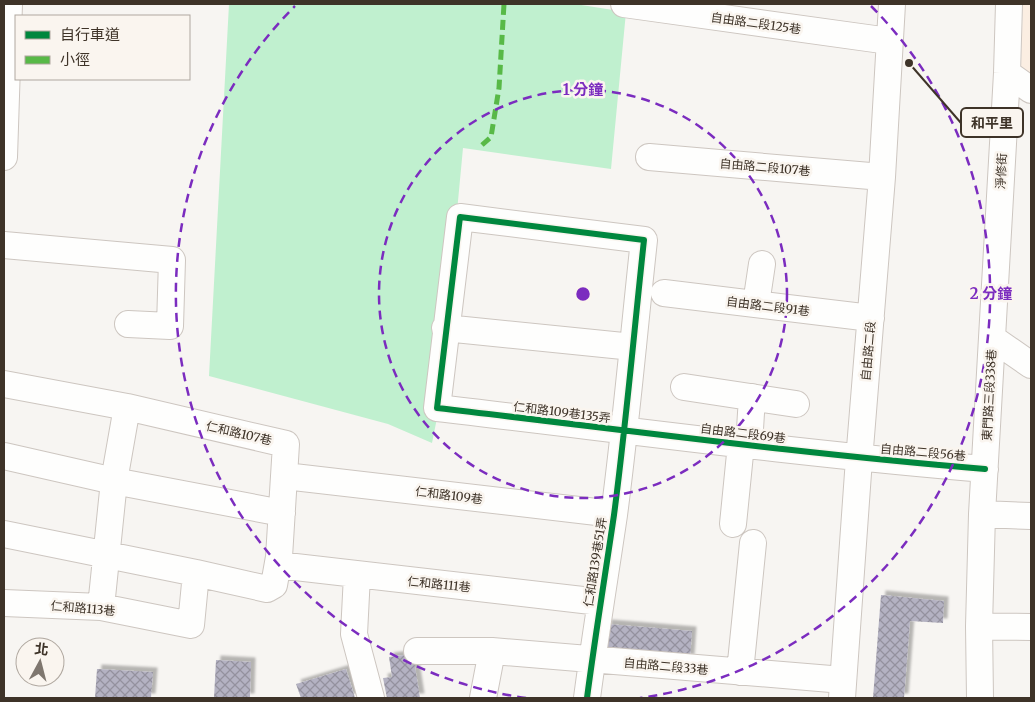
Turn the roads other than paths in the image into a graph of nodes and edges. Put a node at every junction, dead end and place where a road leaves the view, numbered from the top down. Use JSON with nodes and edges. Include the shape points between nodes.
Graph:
{"nodes":[{"id":1,"x":10,"y":4,"type":"edge"},
{"id":2,"x":624,"y":4,"type":"edge"},
{"id":3,"x":892,"y":4,"type":"edge"},
{"id":4,"x":993,"y":4,"type":"edge"},
{"id":5,"x":1009,"y":4,"type":"edge"},
{"id":6,"x":742,"y":12,"type":"edge"},
{"id":7,"x":889,"y":41,"type":"junction"},
{"id":8,"x":1007,"y":73,"type":"junction"},
{"id":9,"x":1031,"y":90,"type":"edge"},
{"id":10,"x":649,"y":156,"type":"dead end"},
{"id":11,"x":4,"y":157,"type":"edge"},
{"id":12,"x":882,"y":177,"type":"junction"},
{"id":13,"x":4,"y":245,"type":"edge"},
{"id":14,"x":762,"y":264,"type":"dead end"},
{"id":15,"x":664,"y":293,"type":"dead end"},
{"id":16,"x":756,"y":304,"type":"junction"},
{"id":17,"x":871,"y":318,"type":"junction"},
{"id":18,"x":128,"y":324,"type":"dead end"},
{"id":19,"x":445,"y":328,"type":"junction"},
{"id":20,"x":992,"y":338,"type":"junction"},
{"id":21,"x":633,"y":347,"type":"junction"},
{"id":22,"x":1031,"y":365,"type":"edge"},
{"id":23,"x":4,"y":384,"type":"edge"},
{"id":24,"x":684,"y":387,"type":"dead end"},
{"id":25,"x":752,"y":397,"type":"junction"},
{"id":26,"x":796,"y":404,"type":"dead end"},
{"id":27,"x":127,"y":407,"type":"junction"},
{"id":28,"x":624,"y":430,"type":"junction"},
{"id":29,"x":745,"y":444,"type":"junction"},
{"id":30,"x":4,"y":456,"type":"edge"},
{"id":31,"x":859,"y":458,"type":"junction"},
{"id":32,"x":985,"y":469,"type":"junction"},
{"id":33,"x":284,"y":476,"type":"junction"},
{"id":34,"x":114,"y":481,"type":"junction"},
{"id":35,"x":282,"y":513,"type":"junction"},
{"id":36,"x":614,"y":514,"type":"junction"},
{"id":37,"x":982,"y":514,"type":"junction"},
{"id":38,"x":1031,"y":516,"type":"edge"},
{"id":39,"x":733,"y":524,"type":"dead end"},
{"id":40,"x":4,"y":534,"type":"edge"},
{"id":41,"x":753,"y":543,"type":"dead end"},
{"id":42,"x":106,"y":554,"type":"junction"},
{"id":43,"x":278,"y":566,"type":"junction"},
{"id":44,"x":196,"y":573,"type":"junction"},
{"id":45,"x":357,"y":575,"type":"junction"},
{"id":46,"x":4,"y":602,"type":"edge"},
{"id":47,"x":600,"y":602,"type":"junction"},
{"id":48,"x":101,"y":607,"type":"junction"},
{"id":49,"x":979,"y":626,"type":"junction"},
{"id":50,"x":1031,"y":627,"type":"edge"},
{"id":51,"x":417,"y":651,"type":"dead end"},
{"id":52,"x":492,"y":651,"type":"junction"},
{"id":53,"x":592,"y":660,"type":"junction"},
{"id":54,"x":740,"y":672,"type":"junction"},
{"id":55,"x":843,"y":689,"type":"edge"},
{"id":56,"x":371,"y":698,"type":"edge"},
{"id":57,"x":483,"y":698,"type":"edge"},
{"id":58,"x":587,"y":698,"type":"edge"},
{"id":59,"x":980,"y":698,"type":"edge"}],
"edges":[{"from":1,"to":11,"type":"street"},
{"from":2,"to":6,"type":"street","name":"自由路二段125巷"},
{"from":3,"to":7,"type":"street","name":"自由路二段"},
{"from":4,"to":20,"type":"street","name":"東門路三段338巷","via":[[984,320]]},
{"from":5,"to":8,"type":"street","name":"淨修街"},
{"from":6,"to":7,"type":"street","name":"自由路二段125巷"},
{"from":7,"to":12,"type":"street","name":"自由路二段"},
{"from":8,"to":9,"type":"street"},
{"from":8,"to":20,"type":"street","name":"淨修街"},
{"from":10,"to":12,"type":"street","name":"自由路二段107巷"},
{"from":12,"to":17,"type":"street","name":"自由路二段"},
{"from":13,"to":18,"type":"street","via":[[172,260],[170,326]]},
{"from":14,"to":16,"type":"street"},
{"from":15,"to":16,"type":"street","name":"自由路二段91巷"},
{"from":16,"to":17,"type":"street","name":"自由路二段91巷"},
{"from":17,"to":31,"type":"street","name":"自由路二段"},
{"from":19,"to":21,"type":"street"},
{"from":19,"to":21,"type":"street","name":"仁和路109巷135弄","via":[[460,217],[644,240]]},
{"from":19,"to":28,"type":"street","name":"仁和路109巷135弄","via":[[436,408]]},
{"from":20,"to":22,"type":"street"},
{"from":20,"to":32,"type":"street","name":"東門路三段338巷"},
{"from":21,"to":28,"type":"street","name":"仁和路109巷135弄"},
{"from":23,"to":27,"type":"street","name":"仁和路107巷"},
{"from":24,"to":25,"type":"street"},
{"from":25,"to":26,"type":"street"},
{"from":25,"to":29,"type":"street"},
{"from":27,"to":33,"type":"street","name":"仁和路107巷","via":[[286,444]]},
{"from":27,"to":34,"type":"street"},
{"from":28,"to":29,"type":"street","name":"自由路二段69巷"},
{"from":28,"to":36,"type":"street","name":"仁和路139巷51弄"},
{"from":29,"to":31,"type":"street","name":"自由路二段69巷"},
{"from":29,"to":39,"type":"street"},
{"from":30,"to":34,"type":"street"},
{"from":31,"to":32,"type":"street","name":"自由路二段56巷"},
{"from":31,"to":55,"type":"street","name":"自由路二段"},
{"from":32,"to":37,"type":"street","name":"東門路三段338巷"},
{"from":33,"to":35,"type":"street","name":"仁和路107巷"},
{"from":33,"to":36,"type":"street","name":"仁和路109巷"},
{"from":34,"to":35,"type":"street"},
{"from":34,"to":42,"type":"street"},
{"from":35,"to":43,"type":"street","name":"仁和路107巷"},
{"from":36,"to":47,"type":"street","name":"仁和路139巷51弄"},
{"from":37,"to":38,"type":"street"},
{"from":37,"to":49,"type":"street","name":"東門路三段338巷"},
{"from":40,"to":42,"type":"street"},
{"from":41,"to":54,"type":"street"},
{"from":42,"to":44,"type":"street"},
{"from":42,"to":48,"type":"street"},
{"from":43,"to":44,"type":"street","name":"仁和路107巷","via":[[274,585],[266,589]]},
{"from":43,"to":45,"type":"street","name":"仁和路111巷"},
{"from":44,"to":48,"type":"street","name":"仁和路113巷","via":[[191,626]]},
{"from":45,"to":47,"type":"street","name":"仁和路111巷"},
{"from":45,"to":56,"type":"street","via":[[354,634]]},
{"from":46,"to":48,"type":"street","name":"仁和路113巷"},
{"from":47,"to":53,"type":"street","name":"仁和路139巷51弄"},
{"from":49,"to":50,"type":"street"},
{"from":49,"to":59,"type":"street","name":"東門路三段338巷"},
{"from":51,"to":52,"type":"street","name":"自由路二段33巷"},
{"from":52,"to":53,"type":"street","name":"自由路二段33巷"},
{"from":52,"to":57,"type":"street"},
{"from":53,"to":54,"type":"street","name":"自由路二段33巷"},
{"from":53,"to":58,"type":"street","name":"仁和路139巷51弄"},
{"from":54,"to":55,"type":"street","name":"自由路二段33巷"}]}
